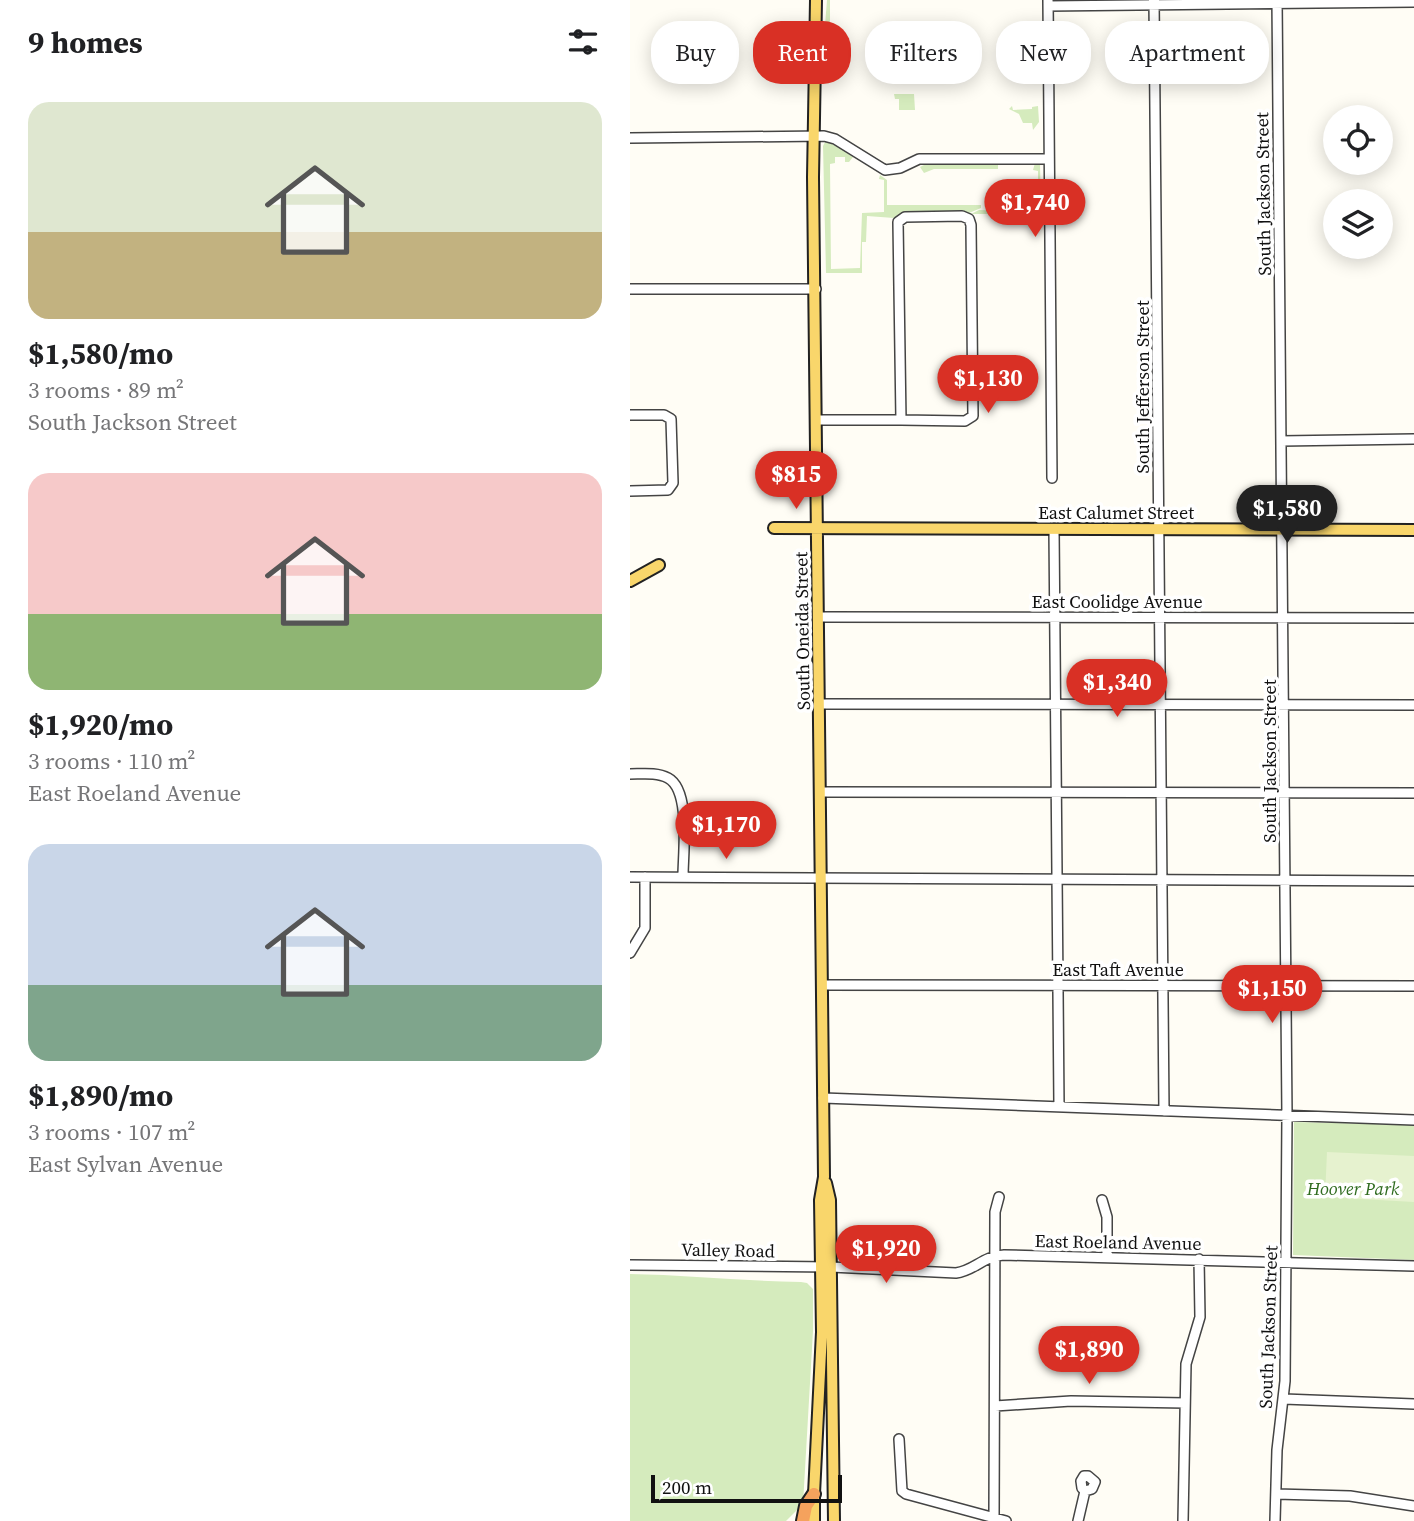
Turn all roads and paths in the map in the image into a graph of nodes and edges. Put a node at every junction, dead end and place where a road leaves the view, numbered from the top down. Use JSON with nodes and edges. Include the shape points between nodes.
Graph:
{"nodes":[{"id":1,"x":816,"y":0,"type":"edge"},
{"id":2,"x":1154,"y":2,"type":"edge"},
{"id":3,"x":1277,"y":2,"type":"edge"},
{"id":4,"x":1414,"y":2,"type":"edge"},
{"id":5,"x":1048,"y":3,"type":"edge"},
{"id":6,"x":814,"y":136,"type":"junction"},
{"id":7,"x":630,"y":138,"type":"edge"},
{"id":8,"x":1049,"y":159,"type":"junction"},
{"id":9,"x":630,"y":289,"type":"edge"},
{"id":10,"x":816,"y":289,"type":"junction"},
{"id":11,"x":630,"y":415,"type":"edge"},
{"id":12,"x":817,"y":419,"type":"junction"},
{"id":13,"x":901,"y":420,"type":"junction"},
{"id":14,"x":1414,"y":439,"type":"edge"},
{"id":15,"x":1282,"y":441,"type":"junction"},
{"id":16,"x":1052,"y":478,"type":"dead end"},
{"id":17,"x":630,"y":491,"type":"edge"},
{"id":18,"x":818,"y":527,"type":"junction"},
{"id":19,"x":774,"y":528,"type":"dead end"},
{"id":20,"x":1054,"y":529,"type":"junction"},
{"id":21,"x":1159,"y":529,"type":"junction"},
{"id":22,"x":1282,"y":529,"type":"junction"},
{"id":23,"x":1414,"y":530,"type":"edge"},
{"id":24,"x":659,"y":565,"type":"dead end"},
{"id":25,"x":630,"y":581,"type":"edge"},
{"id":26,"x":819,"y":617,"type":"junction"},
{"id":27,"x":1055,"y":617,"type":"junction"},
{"id":28,"x":1161,"y":617,"type":"junction"},
{"id":29,"x":1283,"y":618,"type":"junction"},
{"id":30,"x":1414,"y":618,"type":"edge"},
{"id":31,"x":820,"y":704,"type":"junction"},
{"id":32,"x":1056,"y":704,"type":"junction"},
{"id":33,"x":1161,"y":705,"type":"junction"},
{"id":34,"x":1284,"y":705,"type":"junction"},
{"id":35,"x":1414,"y":705,"type":"edge"},
{"id":36,"x":630,"y":774,"type":"edge"},
{"id":37,"x":820,"y":792,"type":"junction"},
{"id":38,"x":1057,"y":792,"type":"junction"},
{"id":39,"x":1162,"y":792,"type":"junction"},
{"id":40,"x":1285,"y":792,"type":"junction"},
{"id":41,"x":1414,"y":793,"type":"edge"},
{"id":42,"x":683,"y":876,"type":"junction"},
{"id":43,"x":630,"y":877,"type":"edge"},
{"id":44,"x":645,"y":877,"type":"junction"},
{"id":45,"x":821,"y":878,"type":"junction"},
{"id":46,"x":1057,"y":880,"type":"junction"},
{"id":47,"x":1163,"y":880,"type":"junction"},
{"id":48,"x":1285,"y":880,"type":"junction"},
{"id":49,"x":1414,"y":881,"type":"edge"},
{"id":50,"x":630,"y":953,"type":"edge"},
{"id":51,"x":822,"y":985,"type":"junction"},
{"id":52,"x":1058,"y":985,"type":"junction"},
{"id":53,"x":1163,"y":985,"type":"junction"},
{"id":54,"x":1286,"y":985,"type":"junction"},
{"id":55,"x":1414,"y":986,"type":"edge"},
{"id":56,"x":823,"y":1098,"type":"junction"},
{"id":57,"x":1059,"y":1107,"type":"junction"},
{"id":58,"x":1164,"y":1111,"type":"junction"},
{"id":59,"x":1287,"y":1115,"type":"junction"},
{"id":60,"x":1414,"y":1120,"type":"edge"},
{"id":61,"x":999,"y":1197,"type":"dead end"},
{"id":62,"x":1102,"y":1200,"type":"dead end"},
{"id":63,"x":996,"y":1255,"type":"junction"},
{"id":64,"x":1107,"y":1257,"type":"junction"},
{"id":65,"x":1199,"y":1259,"type":"junction"},
{"id":66,"x":1286,"y":1261,"type":"junction"},
{"id":67,"x":630,"y":1265,"type":"edge"},
{"id":68,"x":1414,"y":1266,"type":"edge"},
{"id":69,"x":826,"y":1267,"type":"junction"},
{"id":70,"x":1284,"y":1399,"type":"junction"},
{"id":71,"x":1185,"y":1403,"type":"junction"},
{"id":72,"x":1414,"y":1405,"type":"edge"},
{"id":73,"x":995,"y":1406,"type":"junction"},
{"id":74,"x":899,"y":1439,"type":"dead end"},
{"id":75,"x":1085,"y":1491,"type":"dead end"},
{"id":76,"x":814,"y":1494,"type":"junction"},
{"id":77,"x":1276,"y":1494,"type":"junction"},
{"id":78,"x":1414,"y":1506,"type":"edge"},
{"id":79,"x":994,"y":1518,"type":"junction"},
{"id":80,"x":803,"y":1521,"type":"edge"},
{"id":81,"x":814,"y":1521,"type":"edge"},
{"id":82,"x":834,"y":1521,"type":"edge"},
{"id":83,"x":1006,"y":1521,"type":"edge"},
{"id":84,"x":1078,"y":1521,"type":"edge"},
{"id":85,"x":1183,"y":1521,"type":"edge"},
{"id":86,"x":1275,"y":1521,"type":"edge"}],
"edges":[{"from":1,"to":6,"type":"main road","name":"South Oneida Street"},
{"from":2,"to":3,"type":"street"},
{"from":2,"to":5,"type":"street"},
{"from":2,"to":21,"type":"street","name":"South Jefferson Street"},
{"from":3,"to":4,"type":"street"},
{"from":3,"to":15,"type":"street","name":"South Jackson Street"},
{"from":5,"to":8,"type":"street"},
{"from":6,"to":7,"type":"street"},
{"from":6,"to":8,"type":"street","via":[[835,139],[885,170],[919,159]]},
{"from":6,"to":10,"type":"main road","name":"South Oneida Street"},
{"from":8,"to":16,"type":"street"},
{"from":9,"to":10,"type":"street"},
{"from":10,"to":12,"type":"main road","name":"South Oneida Street"},
{"from":11,"to":17,"type":"street","via":[[671,419],[673,483],[668,490]]},
{"from":12,"to":13,"type":"street"},
{"from":12,"to":18,"type":"main road","name":"South Oneida Street"},
{"from":13,"to":13,"type":"street","via":[[965,421],[973,416],[971,225],[965,217],[905,216],[898,222]]},
{"from":14,"to":15,"type":"street"},
{"from":15,"to":22,"type":"street","name":"South Jackson Street"},
{"from":18,"to":19,"type":"main road","name":"East Calumet Street"},
{"from":18,"to":20,"type":"main road","name":"East Calumet Street"},
{"from":18,"to":26,"type":"main road","name":"South Oneida Street"},
{"from":20,"to":21,"type":"main road","name":"East Calumet Street"},
{"from":20,"to":27,"type":"street"},
{"from":21,"to":22,"type":"main road","name":"East Calumet Street"},
{"from":21,"to":28,"type":"street","name":"South Jefferson Street"},
{"from":22,"to":23,"type":"main road","name":"East Calumet Street"},
{"from":22,"to":29,"type":"street","name":"South Jackson Street"},
{"from":24,"to":25,"type":"main road"},
{"from":26,"to":27,"type":"street","name":"East Coolidge Avenue"},
{"from":26,"to":31,"type":"main road","name":"South Oneida Street"},
{"from":27,"to":28,"type":"street","name":"East Coolidge Avenue"},
{"from":27,"to":32,"type":"street"},
{"from":28,"to":29,"type":"street","name":"East Coolidge Avenue"},
{"from":28,"to":33,"type":"street","name":"South Jefferson Street"},
{"from":29,"to":30,"type":"street","name":"East Coolidge Avenue"},
{"from":29,"to":34,"type":"street","name":"South Jackson Street"},
{"from":31,"to":32,"type":"street"},
{"from":31,"to":37,"type":"main road","name":"South Oneida Street"},
{"from":32,"to":33,"type":"street"},
{"from":32,"to":38,"type":"street"},
{"from":33,"to":34,"type":"street"},
{"from":33,"to":39,"type":"street","name":"South Jefferson Street"},
{"from":34,"to":35,"type":"street"},
{"from":34,"to":40,"type":"street","name":"South Jackson Street"},
{"from":36,"to":42,"type":"street","via":[[661,775],[679,788]]},
{"from":37,"to":38,"type":"street"},
{"from":37,"to":45,"type":"main road","name":"South Oneida Street"},
{"from":38,"to":39,"type":"street"},
{"from":38,"to":46,"type":"street"},
{"from":39,"to":40,"type":"street"},
{"from":39,"to":47,"type":"street","name":"South Jefferson Street"},
{"from":40,"to":41,"type":"street"},
{"from":40,"to":48,"type":"street","name":"South Jackson Street"},
{"from":42,"to":44,"type":"street"},
{"from":42,"to":45,"type":"street"},
{"from":43,"to":44,"type":"street"},
{"from":44,"to":50,"type":"street","via":[[645,928]]},
{"from":45,"to":46,"type":"street"},
{"from":45,"to":51,"type":"main road","name":"South Oneida Street"},
{"from":46,"to":47,"type":"street"},
{"from":46,"to":52,"type":"street"},
{"from":47,"to":48,"type":"street"},
{"from":47,"to":53,"type":"street","name":"South Jefferson Street"},
{"from":48,"to":49,"type":"street"},
{"from":48,"to":54,"type":"street","name":"South Jackson Street"},
{"from":51,"to":52,"type":"street","name":"East Taft Avenue"},
{"from":51,"to":56,"type":"main road","name":"South Oneida Street"},
{"from":52,"to":53,"type":"street","name":"East Taft Avenue"},
{"from":52,"to":57,"type":"street"},
{"from":53,"to":54,"type":"street","name":"East Taft Avenue"},
{"from":53,"to":58,"type":"street","name":"South Jefferson Street"},
{"from":54,"to":55,"type":"street","name":"East Taft Avenue"},
{"from":54,"to":59,"type":"street","name":"South Jackson Street"},
{"from":56,"to":57,"type":"street"},
{"from":56,"to":69,"type":"main road","name":"South Oneida Street","via":[[820,1200]]},
{"from":57,"to":58,"type":"street"},
{"from":58,"to":59,"type":"street"},
{"from":59,"to":60,"type":"street"},
{"from":59,"to":66,"type":"street","name":"South Jackson Street"},
{"from":61,"to":63,"type":"street"},
{"from":62,"to":64,"type":"street"},
{"from":63,"to":64,"type":"street","name":"East Roeland Avenue"},
{"from":63,"to":69,"type":"street","name":"East Roeland Avenue","via":[[956,1273]]},
{"from":63,"to":73,"type":"street"},
{"from":64,"to":65,"type":"street","name":"East Roeland Avenue"},
{"from":65,"to":66,"type":"street","name":"East Roeland Avenue"},
{"from":65,"to":71,"type":"street","via":[[1200,1317],[1186,1360]]},
{"from":66,"to":68,"type":"street","name":"East Roeland Avenue"},
{"from":66,"to":70,"type":"street","name":"South Jackson Street"},
{"from":67,"to":69,"type":"street","name":"Valley Road"},
{"from":69,"to":76,"type":"main road","name":"South Oneida Street"},
{"from":69,"to":82,"type":"main road","name":"South Oneida Street"},
{"from":70,"to":72,"type":"street"},
{"from":70,"to":77,"type":"street","name":"South Jackson Street"},
{"from":71,"to":73,"type":"street","via":[[1071,1401]]},
{"from":71,"to":85,"type":"street"},
{"from":73,"to":79,"type":"street"},
{"from":74,"to":79,"type":"street","via":[[902,1491]]},
{"from":75,"to":84,"type":"street"},
{"from":76,"to":80,"type":"highway"},
{"from":76,"to":81,"type":"main road","name":"South Oneida Street"},
{"from":77,"to":78,"type":"street","via":[[1350,1496]]},
{"from":77,"to":86,"type":"street","name":"South Jackson Street"},
{"from":79,"to":83,"type":"street"}]}
